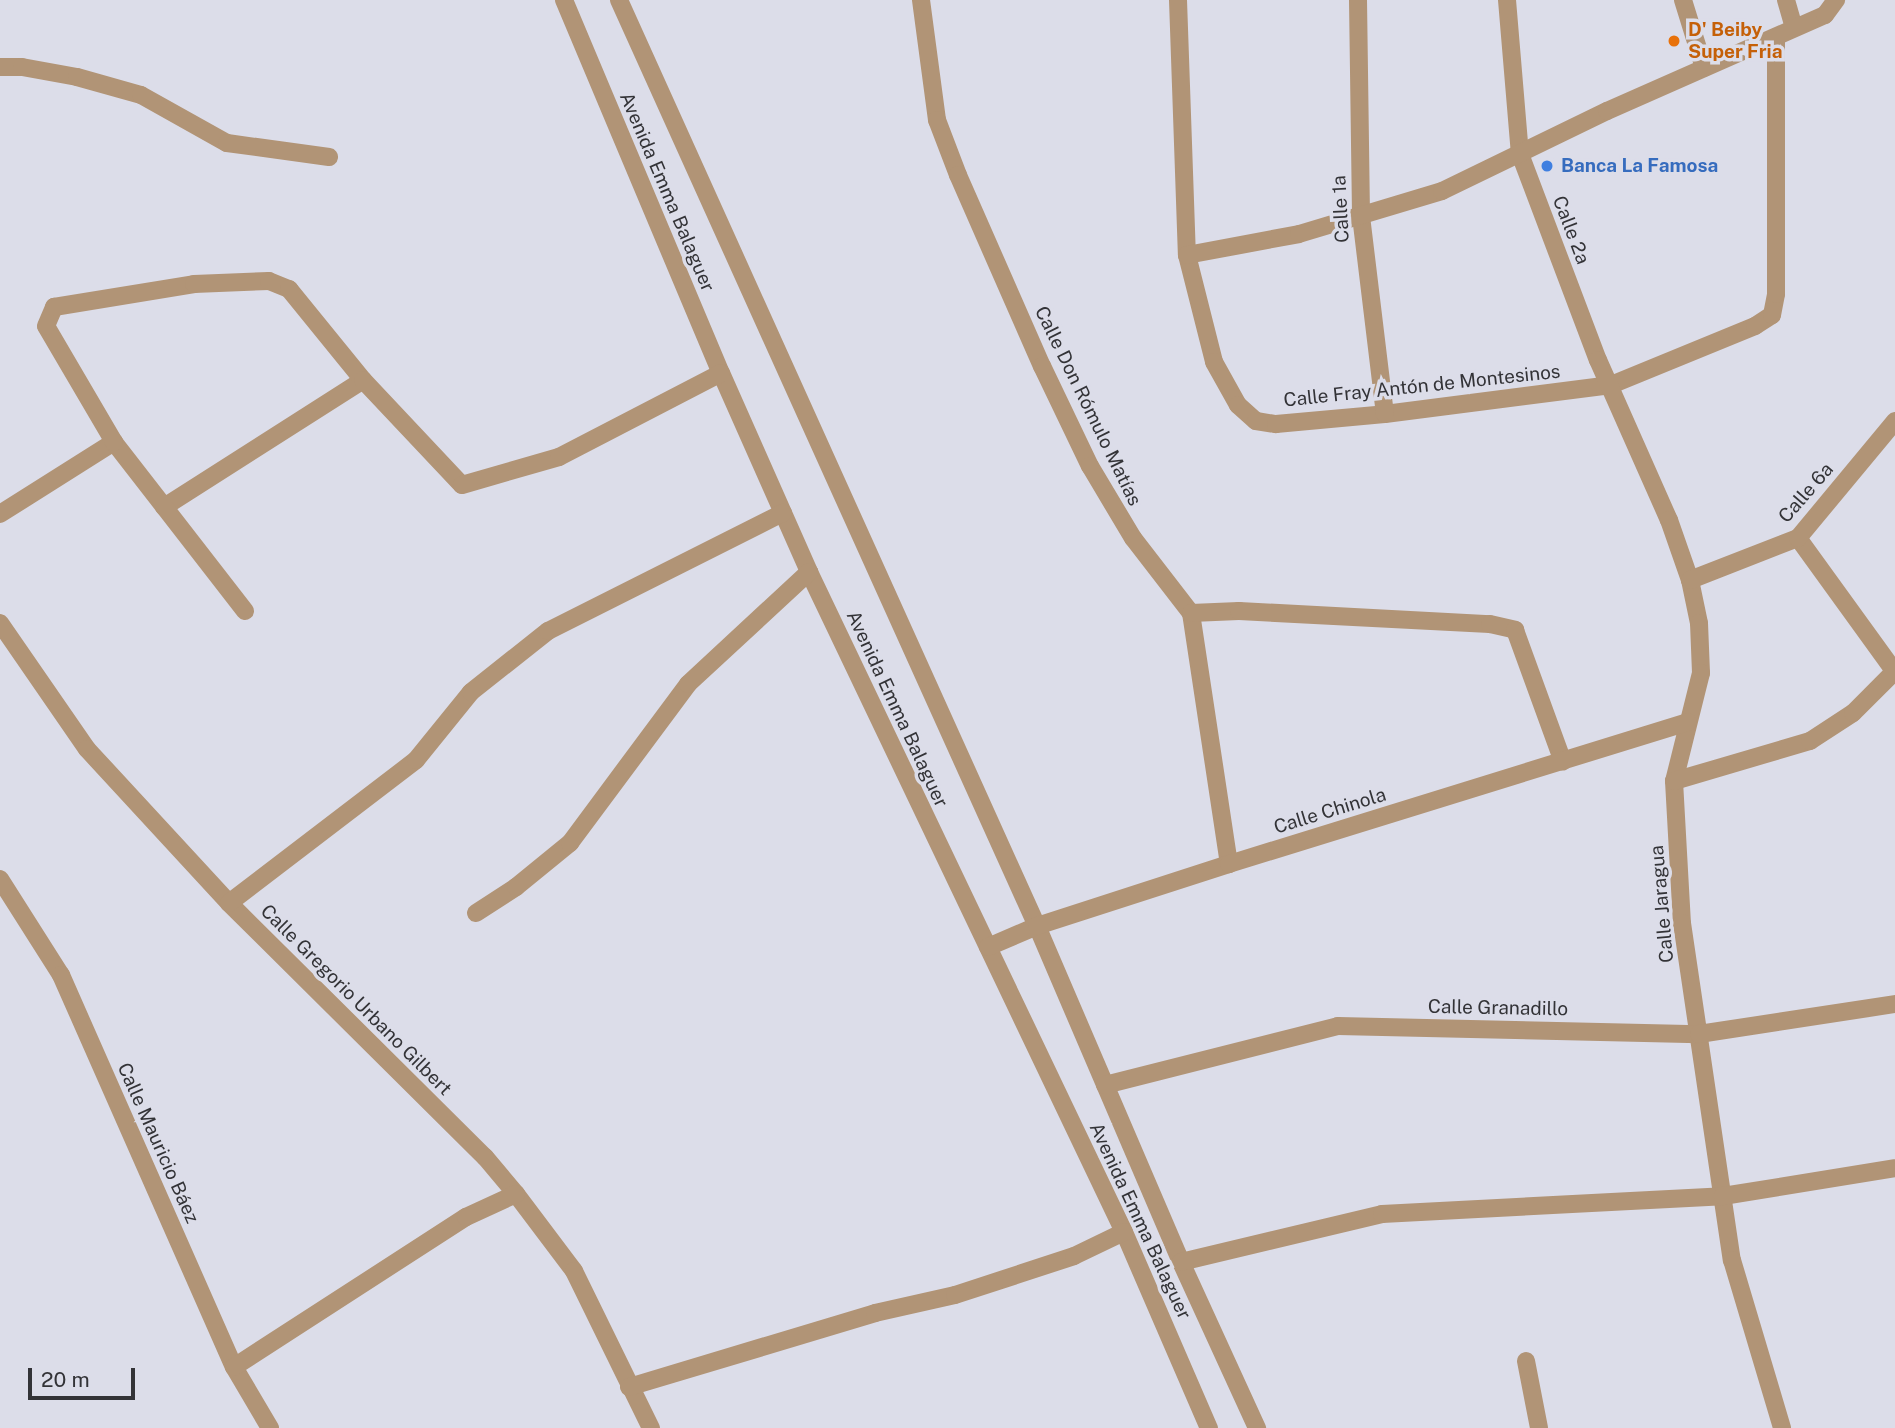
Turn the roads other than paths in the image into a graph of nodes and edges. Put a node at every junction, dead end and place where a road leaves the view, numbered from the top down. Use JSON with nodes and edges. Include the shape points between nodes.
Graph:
{"nodes":[{"id":1,"x":564,"y":0,"type":"edge"},
{"id":2,"x":619,"y":0,"type":"edge"},
{"id":3,"x":920,"y":0,"type":"edge"},
{"id":4,"x":1178,"y":0,"type":"edge"},
{"id":5,"x":1358,"y":0,"type":"edge"},
{"id":6,"x":1507,"y":0,"type":"edge"},
{"id":7,"x":1683,"y":0,"type":"edge"},
{"id":8,"x":1786,"y":0,"type":"edge"},
{"id":9,"x":1836,"y":0,"type":"edge"},
{"id":10,"x":1794,"y":28,"type":"junction"},
{"id":11,"x":1776,"y":37,"type":"junction"},
{"id":12,"x":0,"y":67,"type":"edge"},
{"id":13,"x":1704,"y":68,"type":"junction"},
{"id":14,"x":1520,"y":153,"type":"junction"},
{"id":15,"x":328,"y":157,"type":"dead end"},
{"id":16,"x":1360,"y":216,"type":"junction"},
{"id":17,"x":1187,"y":255,"type":"junction"},
{"id":18,"x":721,"y":373,"type":"junction"},
{"id":19,"x":363,"y":380,"type":"junction"},
{"id":20,"x":1611,"y":385,"type":"junction"},
{"id":21,"x":1385,"y":414,"type":"junction"},
{"id":22,"x":1895,"y":421,"type":"edge"},
{"id":23,"x":114,"y":442,"type":"junction"},
{"id":24,"x":164,"y":507,"type":"junction"},
{"id":25,"x":783,"y":513,"type":"junction"},
{"id":26,"x":0,"y":514,"type":"edge"},
{"id":27,"x":1798,"y":538,"type":"junction"},
{"id":28,"x":809,"y":572,"type":"junction"},
{"id":29,"x":1690,"y":580,"type":"junction"},
{"id":30,"x":245,"y":611,"type":"dead end"},
{"id":31,"x":1191,"y":613,"type":"junction"},
{"id":32,"x":0,"y":623,"type":"edge"},
{"id":33,"x":1895,"y":672,"type":"edge"},
{"id":34,"x":1687,"y":722,"type":"junction"},
{"id":35,"x":1563,"y":762,"type":"junction"},
{"id":36,"x":1674,"y":781,"type":"junction"},
{"id":37,"x":1229,"y":864,"type":"junction"},
{"id":38,"x":0,"y":879,"type":"edge"},
{"id":39,"x":229,"y":903,"type":"junction"},
{"id":40,"x":476,"y":913,"type":"dead end"},
{"id":41,"x":1037,"y":926,"type":"junction"},
{"id":42,"x":988,"y":947,"type":"junction"},
{"id":43,"x":1895,"y":1004,"type":"edge"},
{"id":44,"x":1699,"y":1034,"type":"junction"},
{"id":45,"x":1105,"y":1085,"type":"junction"},
{"id":46,"x":1895,"y":1168,"type":"edge"},
{"id":47,"x":516,"y":1194,"type":"junction"},
{"id":48,"x":1723,"y":1196,"type":"junction"},
{"id":49,"x":1124,"y":1233,"type":"junction"},
{"id":50,"x":1181,"y":1262,"type":"junction"},
{"id":51,"x":1526,"y":1361,"type":"dead end"},
{"id":52,"x":234,"y":1367,"type":"junction"},
{"id":53,"x":629,"y":1387,"type":"junction"},
{"id":54,"x":270,"y":1428,"type":"edge"},
{"id":55,"x":651,"y":1428,"type":"edge"},
{"id":56,"x":1209,"y":1428,"type":"edge"},
{"id":57,"x":1256,"y":1428,"type":"edge"},
{"id":58,"x":1539,"y":1428,"type":"edge"},
{"id":59,"x":1782,"y":1428,"type":"edge"}],
"edges":[{"from":1,"to":18,"type":"street","name":"Avenida Emma Balaguer"},
{"from":2,"to":41,"type":"street","name":"Avenida Emma Balaguer"},
{"from":3,"to":31,"type":"street","name":"Calle Don Rómulo Matías","via":[[937,120],[1042,366],[1101,485],[1133,538]]},
{"from":4,"to":17,"type":"street","name":"Calle Fray Antón de Montesinos"},
{"from":5,"to":16,"type":"street","name":"Calle 1a"},
{"from":6,"to":14,"type":"street","name":"Calle 2a"},
{"from":7,"to":13,"type":"street"},
{"from":8,"to":10,"type":"street"},
{"from":9,"to":10,"type":"street","via":[[1825,15]]},
{"from":10,"to":11,"type":"street"},
{"from":11,"to":13,"type":"street"},
{"from":11,"to":20,"type":"street","name":"Calle Fray Antón de Montesinos","via":[[1776,294],[1772,315]]},
{"from":12,"to":15,"type":"street","via":[[77,77],[141,95],[227,143]]},
{"from":13,"to":14,"type":"street"},
{"from":14,"to":16,"type":"street","via":[[1441,191]]},
{"from":14,"to":20,"type":"street","name":"Calle 2a"},
{"from":16,"to":17,"type":"street","via":[[1299,234]]},
{"from":16,"to":21,"type":"street","name":"Calle 1a"},
{"from":17,"to":21,"type":"street","name":"Calle Fray Antón de Montesinos","via":[[1214,362],[1238,405],[1256,421],[1276,424]]},
{"from":18,"to":19,"type":"street","via":[[559,457],[462,485]]},
{"from":18,"to":25,"type":"street","name":"Avenida Emma Balaguer"},
{"from":19,"to":23,"type":"street","via":[[289,289],[269,281],[194,284],[54,307],[47,326]]},
{"from":19,"to":24,"type":"street"},
{"from":20,"to":21,"type":"street","name":"Calle Fray Antón de Montesinos"},
{"from":20,"to":29,"type":"street","name":"Calle Jaragua"},
{"from":22,"to":27,"type":"street","name":"Calle 6a"},
{"from":23,"to":24,"type":"street"},
{"from":23,"to":26,"type":"street"},
{"from":24,"to":30,"type":"street"},
{"from":25,"to":28,"type":"street","name":"Avenida Emma Balaguer"},
{"from":25,"to":39,"type":"street","via":[[548,631],[471,692],[416,760]]},
{"from":27,"to":29,"type":"street","name":"Calle 6a"},
{"from":27,"to":33,"type":"street"},
{"from":28,"to":40,"type":"street","via":[[688,684],[570,843]]},
{"from":28,"to":42,"type":"street","name":"Avenida Emma Balaguer"},
{"from":29,"to":34,"type":"street","name":"Calle Jaragua","via":[[1699,623],[1701,673]]},
{"from":31,"to":35,"type":"street","via":[[1239,611],[1434,621],[1515,630]]},
{"from":31,"to":37,"type":"street","name":"Calle Don Rómulo Matías"},
{"from":32,"to":39,"type":"street","name":"Calle Gregorio Urbano Gilbert","via":[[87,749]]},
{"from":33,"to":36,"type":"street","via":[[1853,713],[1810,741]]},
{"from":34,"to":35,"type":"street","name":"Calle Chinola"},
{"from":34,"to":36,"type":"street","name":"Calle Jaragua"},
{"from":35,"to":37,"type":"street","name":"Calle Chinola"},
{"from":36,"to":44,"type":"street","name":"Calle Jaragua","via":[[1682,923]]},
{"from":37,"to":41,"type":"street","name":"Calle Chinola"},
{"from":38,"to":52,"type":"street","name":"Calle Mauricio Báez","via":[[61,975]]},
{"from":39,"to":47,"type":"street","name":"Calle Gregorio Urbano Gilbert","via":[[485,1157]]},
{"from":41,"to":42,"type":"street","name":"Calle Chinola"},
{"from":41,"to":45,"type":"street","name":"Avenida Emma Balaguer"},
{"from":42,"to":49,"type":"street","name":"Avenida Emma Balaguer"},
{"from":43,"to":44,"type":"street","name":"Calle Granadillo"},
{"from":44,"to":45,"type":"street","name":"Calle Granadillo","via":[[1338,1026]]},
{"from":44,"to":48,"type":"street","name":"Calle Jaragua"},
{"from":45,"to":50,"type":"street","name":"Avenida Emma Balaguer"},
{"from":46,"to":48,"type":"street"},
{"from":47,"to":52,"type":"street","via":[[466,1217]]},
{"from":47,"to":53,"type":"street","name":"Calle Gregorio Urbano Gilbert","via":[[574,1271]]},
{"from":48,"to":50,"type":"street","via":[[1382,1214]]},
{"from":48,"to":59,"type":"street","name":"Calle Jaragua","via":[[1732,1260]]},
{"from":49,"to":53,"type":"street","via":[[1074,1256],[955,1295],[874,1313]]},
{"from":49,"to":56,"type":"street","name":"Avenida Emma Balaguer"},
{"from":50,"to":57,"type":"street","name":"Avenida Emma Balaguer"},
{"from":51,"to":58,"type":"street"},
{"from":52,"to":54,"type":"street","name":"Calle Mauricio Báez"},
{"from":53,"to":55,"type":"street","name":"Calle Gregorio Urbano Gilbert"}]}
